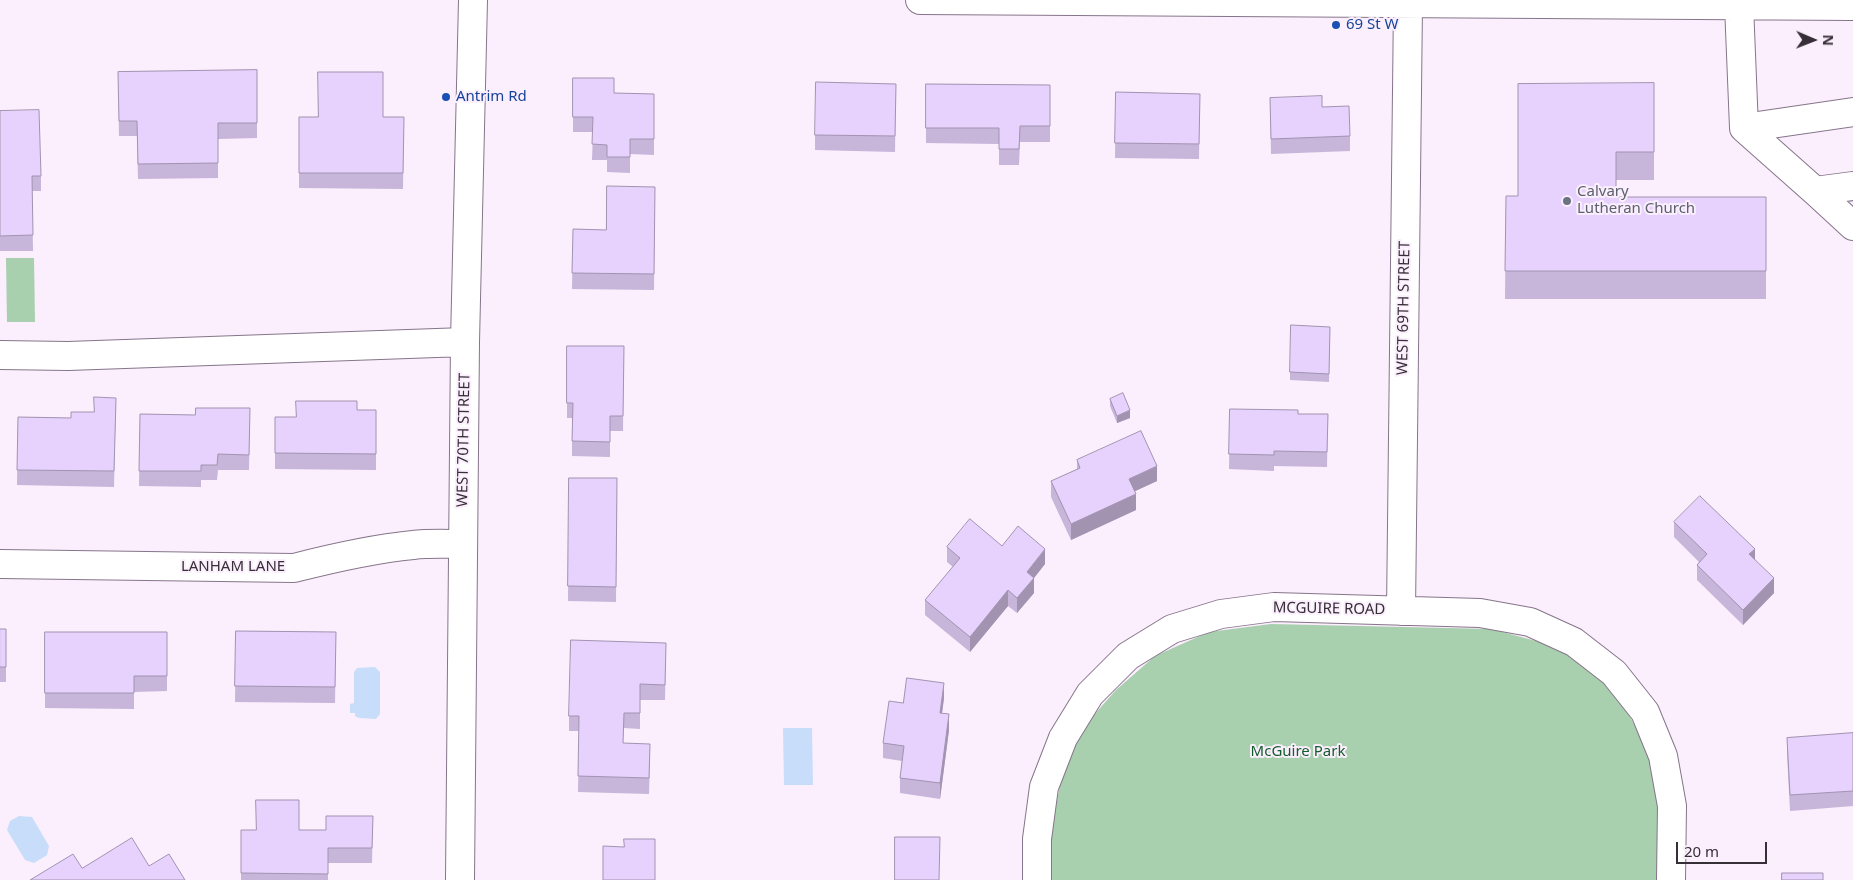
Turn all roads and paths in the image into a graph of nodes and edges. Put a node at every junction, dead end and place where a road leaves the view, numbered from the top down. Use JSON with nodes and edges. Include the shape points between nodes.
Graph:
{"nodes":[{"id":1,"x":473,"y":0,"type":"edge"},
{"id":2,"x":920,"y":0,"type":"edge"},
{"id":3,"x":1408,"y":4,"type":"junction"},
{"id":4,"x":1740,"y":5,"type":"junction"},
{"id":5,"x":1853,"y":6,"type":"edge"},
{"id":6,"x":1853,"y":112,"type":"edge"},
{"id":7,"x":1744,"y":128,"type":"junction"},
{"id":8,"x":1853,"y":186,"type":"edge"},
{"id":9,"x":1815,"y":191,"type":"junction"},
{"id":10,"x":1853,"y":226,"type":"edge"},
{"id":11,"x":465,"y":342,"type":"junction"},
{"id":12,"x":0,"y":355,"type":"edge"},
{"id":13,"x":463,"y":544,"type":"junction"},
{"id":14,"x":0,"y":564,"type":"edge"},
{"id":15,"x":1401,"y":611,"type":"junction"},
{"id":16,"x":460,"y":880,"type":"edge"},
{"id":17,"x":1037,"y":880,"type":"edge"},
{"id":18,"x":1671,"y":880,"type":"edge"}],
"edges":[{"from":1,"to":11,"type":"street","name":"WEST 70TH STREET"},
{"from":2,"to":3,"type":"street"},
{"from":3,"to":4,"type":"street"},
{"from":3,"to":15,"type":"street","name":"WEST 69TH STREET"},
{"from":4,"to":5,"type":"street"},
{"from":4,"to":7,"type":"street"},
{"from":6,"to":7,"type":"street"},
{"from":7,"to":9,"type":"street"},
{"from":8,"to":9,"type":"street"},
{"from":9,"to":10,"type":"street"},
{"from":11,"to":12,"type":"street","via":[[68,356]]},
{"from":11,"to":13,"type":"street","name":"WEST 70TH STREET"},
{"from":13,"to":14,"type":"street","name":"LANHAM LANE","via":[[376,550],[294,568]]},
{"from":13,"to":16,"type":"street","name":"WEST 70TH STREET"},
{"from":15,"to":17,"type":"street","name":"MCGUIRE ROAD","via":[[1274,607],[1221,614],[1172,629],[1128,656],[1090,694],[1062,738],[1044,787]]},
{"from":15,"to":18,"type":"street","name":"MCGUIRE ROAD","via":[[1480,613],[1530,622],[1574,642],[1614,673],[1645,712],[1663,756],[1672,806]]}]}
